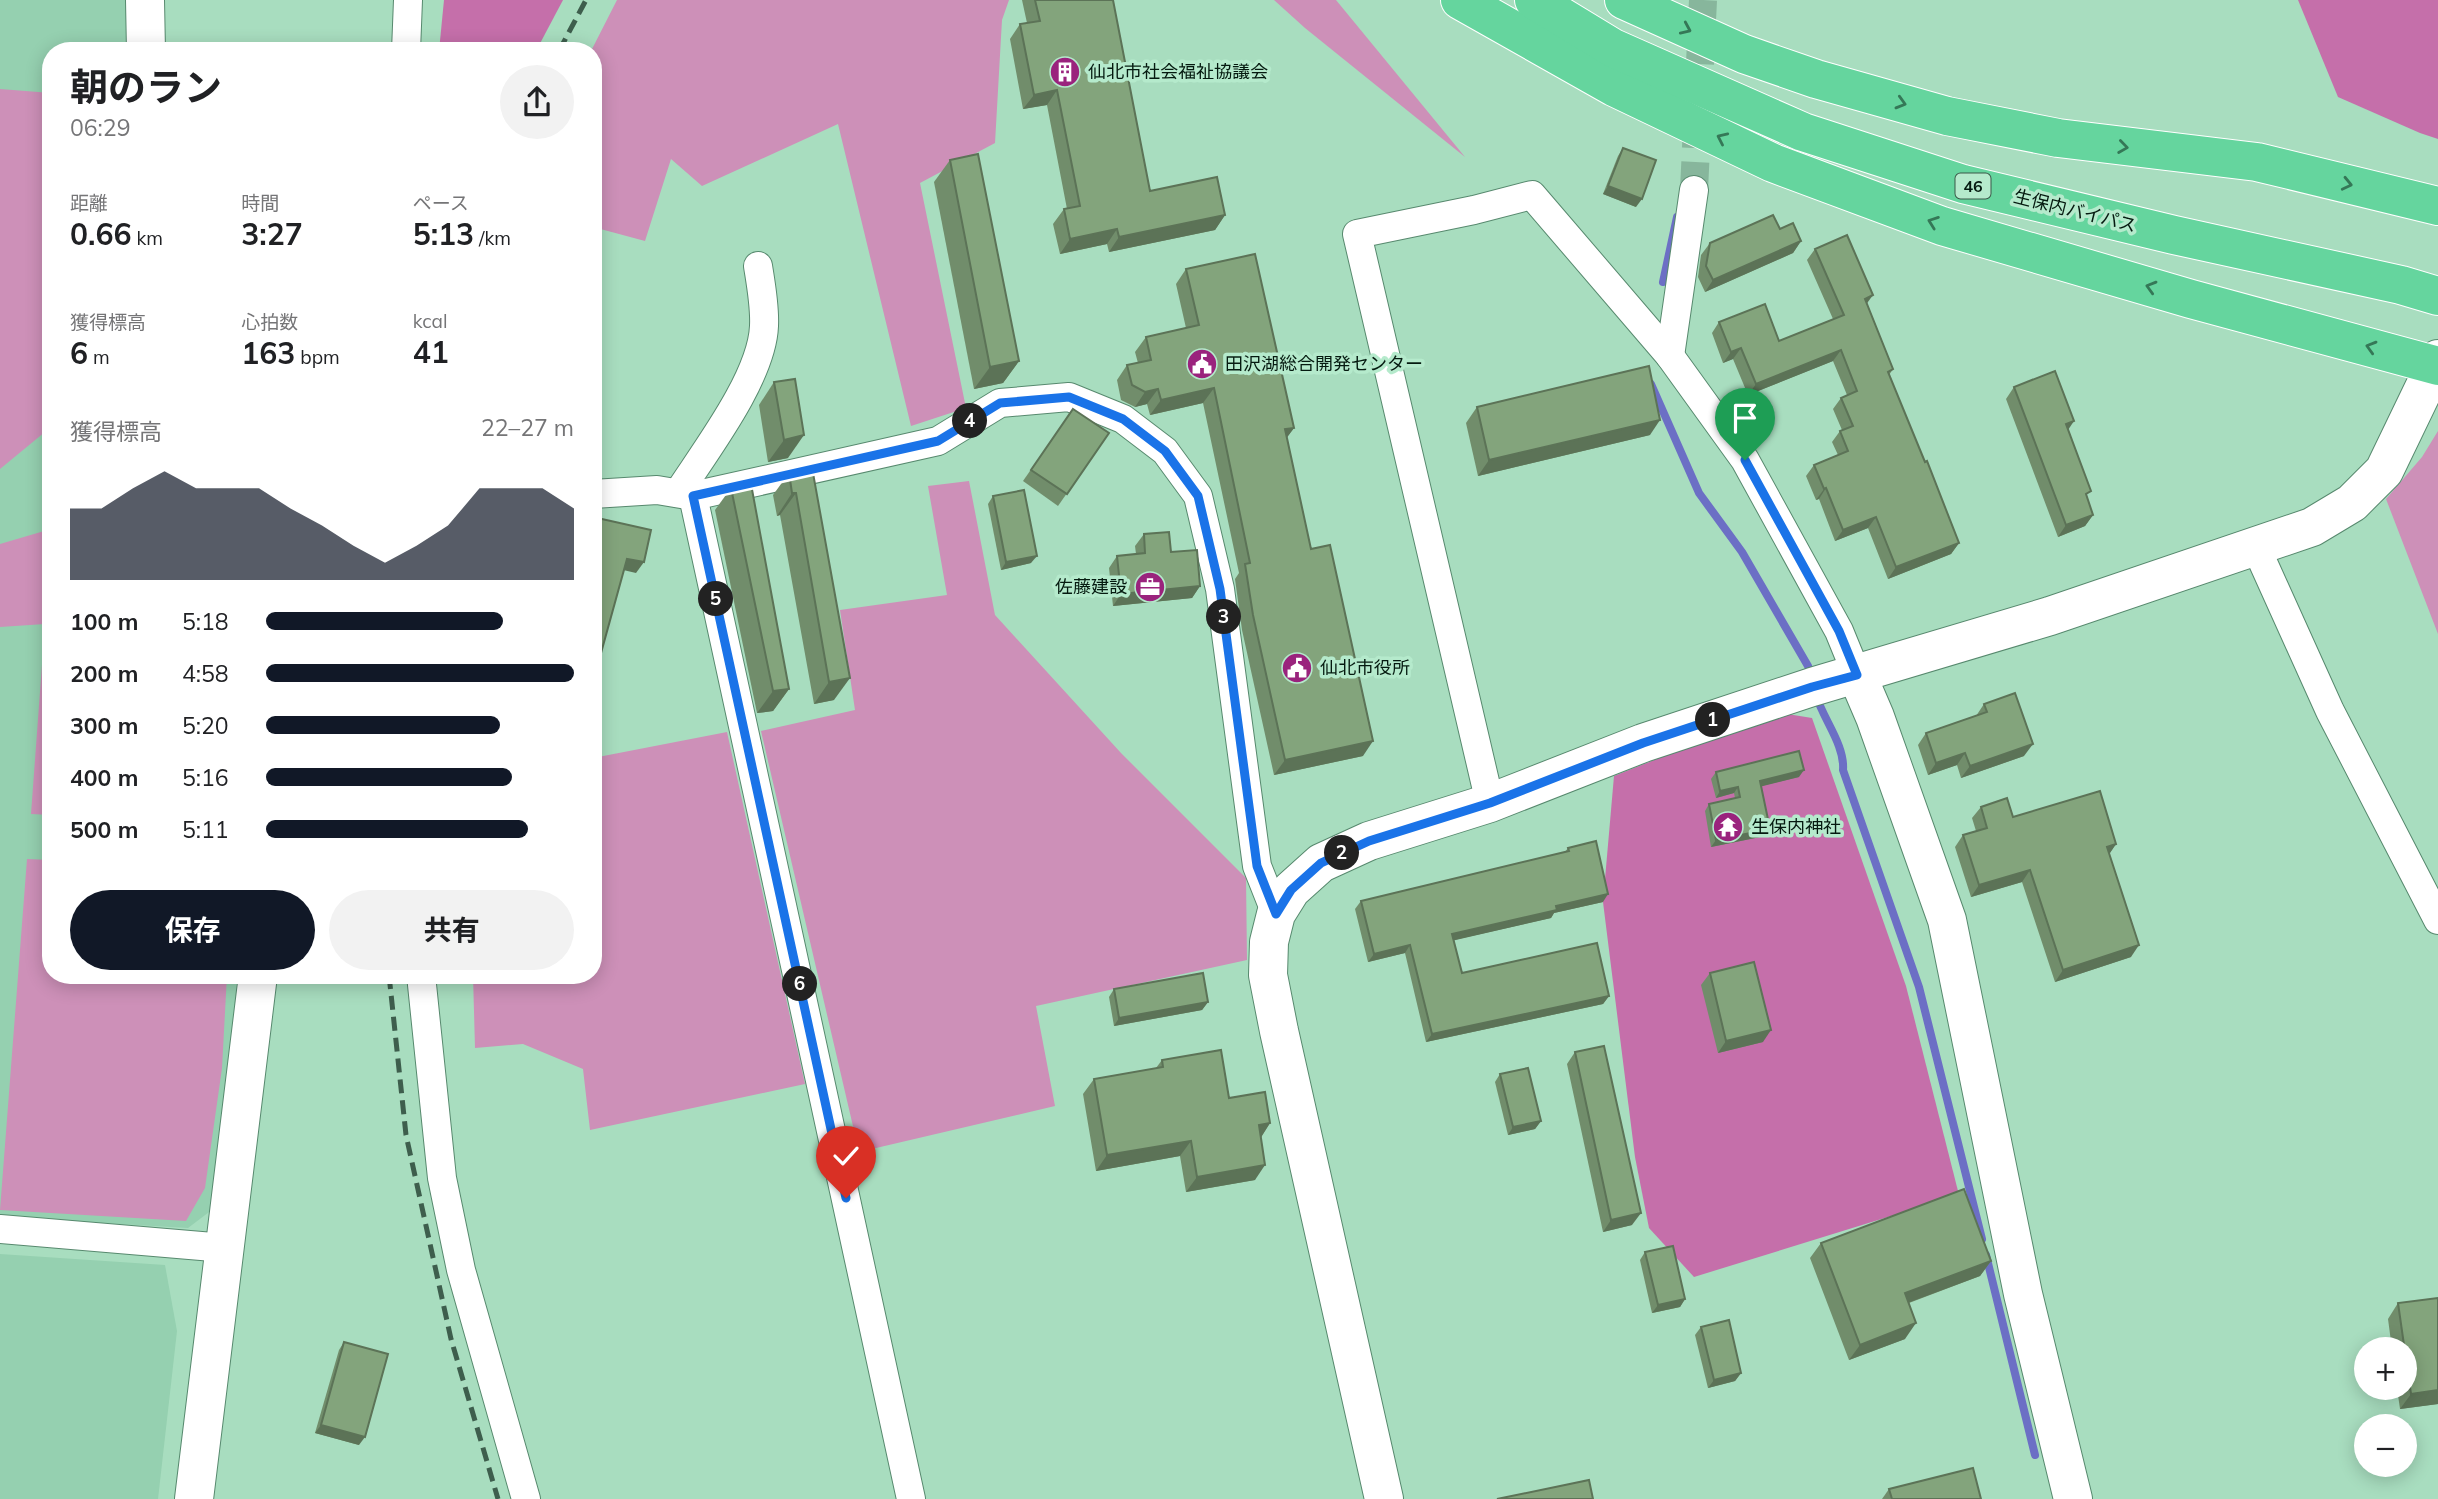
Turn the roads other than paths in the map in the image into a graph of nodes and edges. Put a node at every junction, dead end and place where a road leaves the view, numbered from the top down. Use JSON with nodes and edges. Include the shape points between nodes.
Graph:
{"nodes":[{"id":1,"x":145,"y":0,"type":"edge"},
{"id":2,"x":408,"y":0,"type":"edge"},
{"id":3,"x":1460,"y":0,"type":"edge"},
{"id":4,"x":1534,"y":0,"type":"edge"},
{"id":5,"x":1624,"y":0,"type":"edge"},
{"id":6,"x":146,"y":42,"type":"edge"},
{"id":7,"x":406,"y":42,"type":"edge"},
{"id":8,"x":1694,"y":190,"type":"tunnel mouth"},
{"id":9,"x":2438,"y":206,"type":"edge"},
{"id":10,"x":758,"y":266,"type":"dead end"},
{"id":11,"x":2438,"y":296,"type":"edge"},
{"id":12,"x":1670,"y":356,"type":"junction"},
{"id":13,"x":2437,"y":364,"type":"edge"},
{"id":14,"x":602,"y":493,"type":"edge"},
{"id":15,"x":686,"y":494,"type":"junction"},
{"id":16,"x":2256,"y":547,"type":"junction"},
{"id":17,"x":1857,"y":675,"type":"junction"},
{"id":18,"x":1490,"y":803,"type":"junction"},
{"id":19,"x":1276,"y":914,"type":"junction"},
{"id":20,"x":2438,"y":920,"type":"edge"},
{"id":21,"x":257,"y":984,"type":"edge"},
{"id":22,"x":422,"y":984,"type":"edge"},
{"id":23,"x":0,"y":1229,"type":"edge"},
{"id":24,"x":225,"y":1248,"type":"junction"},
{"id":25,"x":194,"y":1499,"type":"edge"},
{"id":26,"x":526,"y":1499,"type":"edge"},
{"id":27,"x":911,"y":1499,"type":"edge"},
{"id":28,"x":1384,"y":1499,"type":"edge"},
{"id":29,"x":2073,"y":1499,"type":"edge"}],
"edges":[{"from":1,"to":6,"type":"street"},
{"from":2,"to":7,"type":"street"},
{"from":13,"to":3,"type":"highway","one_way":true,"via":[[2191,299],[1929,221],[1773,163],[1614,87]]},
{"from":4,"to":11,"type":"highway","name":"生保内バイパス","number":"46","via":[[1613,48],[1802,132],[1963,184]]},
{"from":5,"to":9,"type":"highway","one_way":true,"via":[[1744,54],[1947,116],[2058,138],[2257,162]]},
{"from":8,"to":12,"type":"street"},
{"from":10,"to":15,"type":"street","via":[[764,327],[752,373]]},
{"from":12,"to":17,"type":"street","via":[[1745,460],[1839,631]]},
{"from":12,"to":18,"type":"street","via":[[1532,195],[1357,234]]},
{"from":13,"to":16,"type":"street","via":[[2384,471],[2352,503],[2322,521]]},
{"from":14,"to":15,"type":"street","via":[[657,490]]},
{"from":15,"to":19,"type":"street","via":[[938,441],[1000,403],[1069,397],[1123,419],[1165,451],[1198,496],[1220,589],[1257,866]]},
{"from":15,"to":27,"type":"street"},
{"from":16,"to":17,"type":"street"},
{"from":16,"to":20,"type":"street","via":[[2330,711]]},
{"from":17,"to":18,"type":"street","via":[[1643,743]]},
{"from":17,"to":29,"type":"street","via":[[1947,920],[2023,1294]]},
{"from":18,"to":19,"type":"street","via":[[1369,841],[1321,863],[1291,890]]},
{"from":19,"to":28,"type":"street","via":[[1268,951],[1274,1008]]},
{"from":21,"to":24,"type":"street"},
{"from":22,"to":26,"type":"street","via":[[442,1178],[461,1270]]},
{"from":23,"to":24,"type":"street"},
{"from":24,"to":25,"type":"street"}]}
